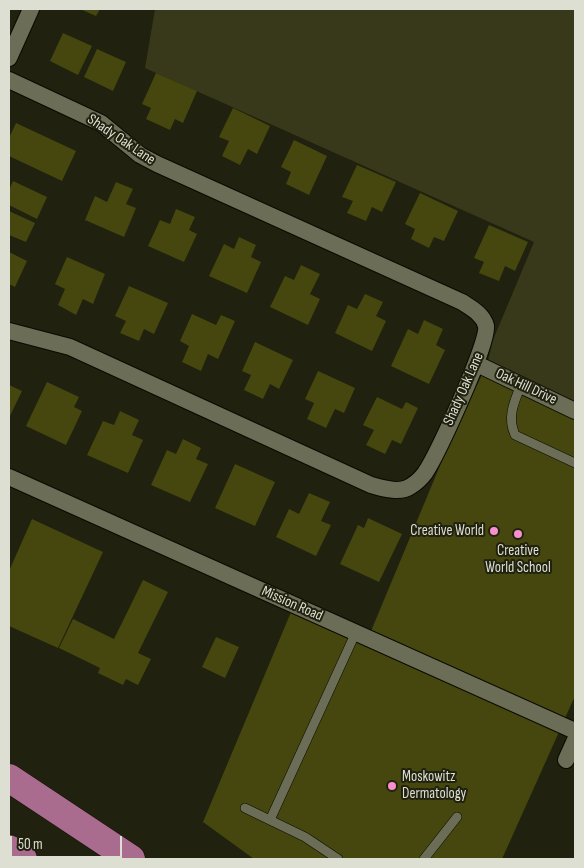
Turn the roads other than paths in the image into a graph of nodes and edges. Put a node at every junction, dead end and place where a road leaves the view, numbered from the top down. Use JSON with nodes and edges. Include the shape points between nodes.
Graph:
{"nodes":[{"id":1,"x":31,"y":9,"type":"edge"},
{"id":2,"x":9,"y":58,"type":"edge"},
{"id":3,"x":9,"y":80,"type":"edge"},
{"id":4,"x":9,"y":332,"type":"edge"},
{"id":5,"x":477,"y":364,"type":"junction"},
{"id":6,"x":521,"y":385,"type":"junction"},
{"id":7,"x":575,"y":410,"type":"edge"},
{"id":8,"x":575,"y":463,"type":"edge"},
{"id":9,"x":9,"y":477,"type":"edge"},
{"id":10,"x":356,"y":632,"type":"junction"},
{"id":11,"x":575,"y":730,"type":"edge"},
{"id":12,"x":575,"y":740,"type":"edge"},
{"id":13,"x":566,"y":760,"type":"dead end"},
{"id":14,"x":9,"y":778,"type":"edge"},
{"id":15,"x":244,"y":808,"type":"dead end"},
{"id":16,"x":457,"y":817,"type":"dead end"},
{"id":17,"x":270,"y":820,"type":"junction"},
{"id":18,"x":9,"y":849,"type":"edge"},
{"id":19,"x":23,"y":859,"type":"edge"},
{"id":20,"x":131,"y":859,"type":"edge"},
{"id":21,"x":338,"y":859,"type":"edge"},
{"id":22,"x":424,"y":859,"type":"edge"}],
"edges":[{"from":1,"to":2,"type":"street"},
{"from":3,"to":5,"type":"street","name":"Shady Oak Lane","via":[[101,123],[140,155],[157,164],[462,302],[476,311],[486,325]]},
{"from":4,"to":5,"type":"street","name":"Shady Oak Lane","via":[[70,347],[371,486],[390,490],[410,488],[425,473]]},
{"from":5,"to":6,"type":"street","name":"Oak Hill Drive"},
{"from":6,"to":7,"type":"street","name":"Oak Hill Drive"},
{"from":6,"to":8,"type":"lane","via":[[512,406],[511,426],[515,434]]},
{"from":9,"to":10,"type":"street","name":"Mission Road"},
{"from":10,"to":11,"type":"street","name":"Mission Road"},
{"from":10,"to":17,"type":"lane"},
{"from":12,"to":13,"type":"street"},
{"from":14,"to":20,"type":"highway"},
{"from":15,"to":17,"type":"lane"},
{"from":16,"to":22,"type":"lane"},
{"from":17,"to":21,"type":"lane","via":[[305,837]]},
{"from":18,"to":19,"type":"highway"}]}
